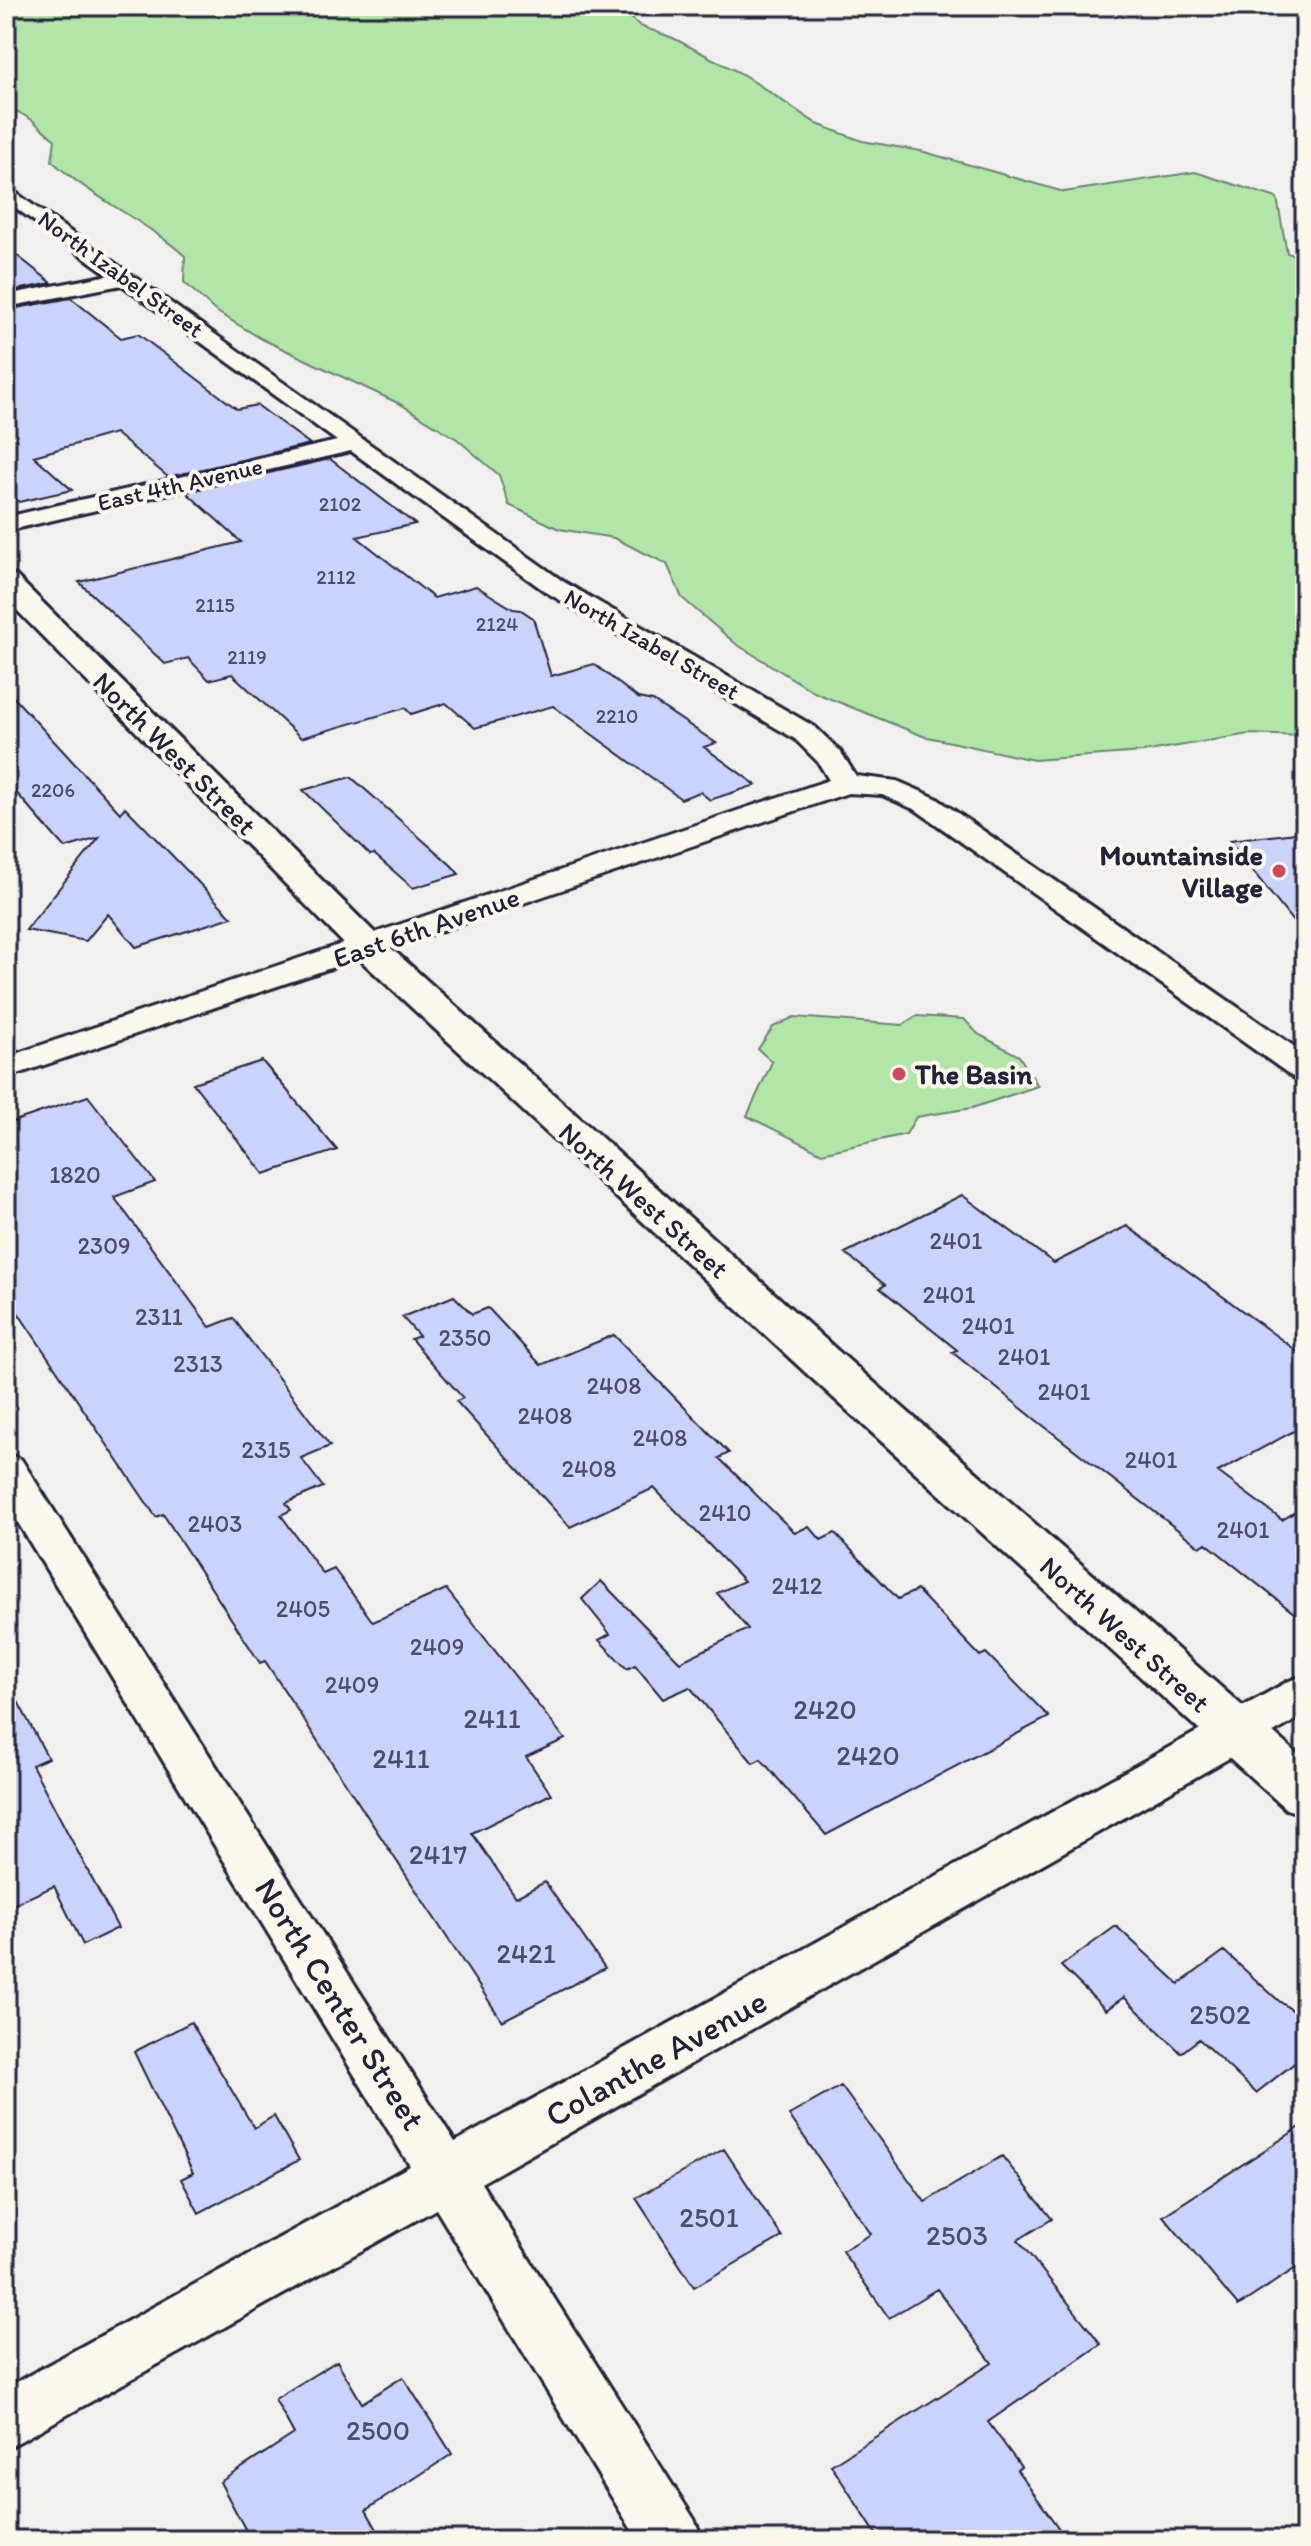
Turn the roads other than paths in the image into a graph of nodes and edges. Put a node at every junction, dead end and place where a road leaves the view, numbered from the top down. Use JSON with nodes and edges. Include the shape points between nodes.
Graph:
{"nodes":[{"id":1,"x":6,"y":192,"type":"edge"},
{"id":2,"x":127,"y":278,"type":"junction"},
{"id":3,"x":6,"y":301,"type":"edge"},
{"id":4,"x":353,"y":444,"type":"junction"},
{"id":5,"x":6,"y":524,"type":"edge"},
{"id":6,"x":6,"y":582,"type":"edge"},
{"id":7,"x":846,"y":784,"type":"junction"},
{"id":8,"x":368,"y":947,"type":"junction"},
{"id":9,"x":6,"y":1068,"type":"edge"},
{"id":10,"x":1305,"y":1070,"type":"edge"},
{"id":11,"x":6,"y":1469,"type":"edge"},
{"id":12,"x":1305,"y":1693,"type":"edge"},
{"id":13,"x":1237,"y":1734,"type":"junction"},
{"id":14,"x":1305,"y":1793,"type":"edge"},
{"id":15,"x":446,"y":2176,"type":"junction"},
{"id":16,"x":6,"y":2420,"type":"edge"},
{"id":17,"x":673,"y":2540,"type":"edge"}],
"edges":[{"from":1,"to":2,"type":"street","name":"North Izabel Street"},
{"from":2,"to":3,"type":"street"},
{"from":2,"to":4,"type":"street","name":"North Izabel Street"},
{"from":4,"to":5,"type":"street","name":"East 4th Avenue"},
{"from":4,"to":7,"type":"street","name":"North Izabel Street","via":[[555,587],[805,733],[830,757]]},
{"from":6,"to":8,"type":"street","name":"North West Street"},
{"from":7,"to":8,"type":"street","name":"East 6th Avenue"},
{"from":7,"to":10,"type":"street","via":[[887,787],[926,804]]},
{"from":8,"to":9,"type":"street","name":"East 6th Avenue"},
{"from":8,"to":13,"type":"street","name":"North West Street"},
{"from":11,"to":15,"type":"street","name":"North Center Street"},
{"from":12,"to":13,"type":"street","name":"Colanthe Avenue"},
{"from":13,"to":14,"type":"street","name":"North West Street"},
{"from":13,"to":15,"type":"street","name":"Colanthe Avenue"},
{"from":15,"to":16,"type":"street","name":"Colanthe Avenue"},
{"from":15,"to":17,"type":"street","name":"North Center Street"}]}
